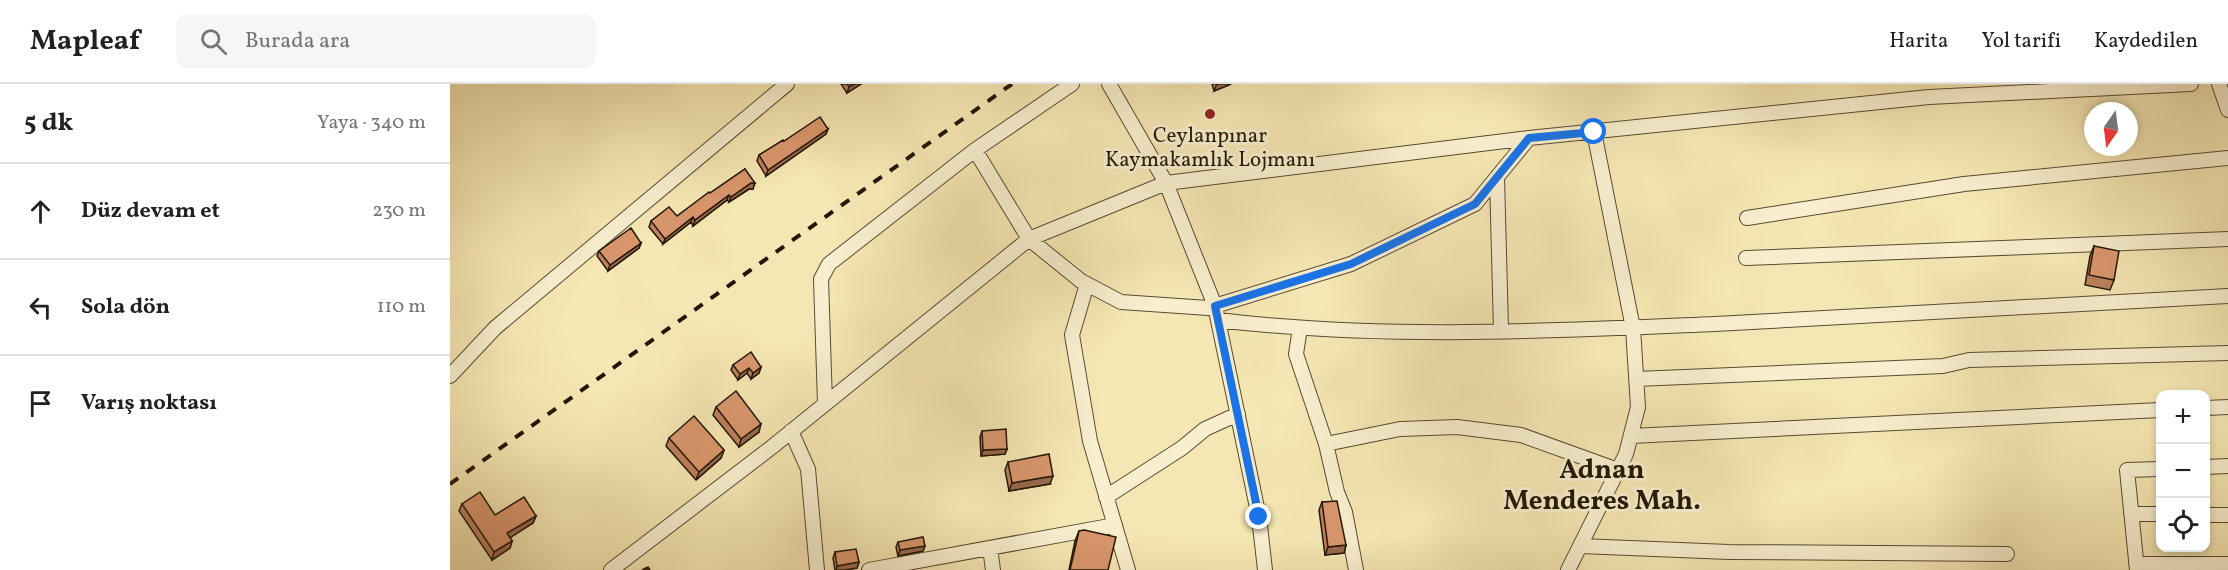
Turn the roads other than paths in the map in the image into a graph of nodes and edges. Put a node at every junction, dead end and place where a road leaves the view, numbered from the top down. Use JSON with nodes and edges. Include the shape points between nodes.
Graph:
{"nodes":[{"id":1,"x":787,"y":84,"type":"edge"},
{"id":2,"x":1072,"y":84,"type":"edge"},
{"id":3,"x":1110,"y":84,"type":"edge"},
{"id":4,"x":2191,"y":84,"type":"edge"},
{"id":5,"x":2219,"y":84,"type":"edge"},
{"id":6,"x":2228,"y":110,"type":"edge"},
{"id":7,"x":1594,"y":132,"type":"junction"},
{"id":8,"x":1529,"y":138,"type":"junction"},
{"id":9,"x":975,"y":150,"type":"junction"},
{"id":10,"x":2228,"y":158,"type":"edge"},
{"id":11,"x":1497,"y":177,"type":"junction"},
{"id":12,"x":1166,"y":183,"type":"junction"},
{"id":13,"x":1747,"y":218,"type":"dead end"},
{"id":14,"x":1029,"y":239,"type":"junction"},
{"id":15,"x":2228,"y":239,"type":"edge"},
{"id":16,"x":1746,"y":258,"type":"dead end"},
{"id":17,"x":1087,"y":284,"type":"junction"},
{"id":18,"x":2228,"y":296,"type":"edge"},
{"id":19,"x":1217,"y":313,"type":"junction"},
{"id":20,"x":1633,"y":327,"type":"junction"},
{"id":21,"x":1300,"y":328,"type":"junction"},
{"id":22,"x":1501,"y":330,"type":"junction"},
{"id":23,"x":2228,"y":353,"type":"edge"},
{"id":24,"x":450,"y":376,"type":"edge"},
{"id":25,"x":1636,"y":379,"type":"junction"},
{"id":26,"x":825,"y":404,"type":"junction"},
{"id":27,"x":2228,"y":407,"type":"edge"},
{"id":28,"x":2210,"y":408,"type":"edge"},
{"id":29,"x":2156,"y":410,"type":"edge"},
{"id":30,"x":1238,"y":414,"type":"junction"},
{"id":31,"x":791,"y":431,"type":"junction"},
{"id":32,"x":1631,"y":436,"type":"junction"},
{"id":33,"x":1326,"y":444,"type":"junction"},
{"id":34,"x":2228,"y":466,"type":"edge"},
{"id":35,"x":2210,"y":467,"type":"edge"},
{"id":36,"x":2156,"y":469,"type":"edge"},
{"id":37,"x":1618,"y":470,"type":"junction"},
{"id":38,"x":1106,"y":497,"type":"junction"},
{"id":39,"x":2131,"y":514,"type":"junction"},
{"id":40,"x":2156,"y":514,"type":"edge"},
{"id":41,"x":2210,"y":515,"type":"edge"},
{"id":42,"x":2228,"y":515,"type":"edge"},
{"id":43,"x":1115,"y":525,"type":"junction"},
{"id":44,"x":1580,"y":546,"type":"junction"},
{"id":45,"x":990,"y":548,"type":"junction"},
{"id":46,"x":2007,"y":554,"type":"dead end"},
{"id":47,"x":2228,"y":564,"type":"edge"},
{"id":48,"x":2136,"y":567,"type":"edge"},
{"id":49,"x":611,"y":570,"type":"edge"},
{"id":50,"x":817,"y":570,"type":"edge"},
{"id":51,"x":869,"y":570,"type":"edge"},
{"id":52,"x":993,"y":570,"type":"edge"},
{"id":53,"x":1128,"y":570,"type":"edge"},
{"id":54,"x":1265,"y":570,"type":"edge"},
{"id":55,"x":1356,"y":570,"type":"edge"},
{"id":56,"x":1568,"y":570,"type":"edge"}],
"edges":[{"from":1,"to":24,"type":"street","via":[[495,328]]},
{"from":2,"to":9,"type":"street"},
{"from":3,"to":12,"type":"street"},
{"from":4,"to":7,"type":"street","via":[[1929,97]]},
{"from":5,"to":6,"type":"street"},
{"from":7,"to":8,"type":"street"},
{"from":7,"to":20,"type":"street"},
{"from":8,"to":11,"type":"street"},
{"from":8,"to":12,"type":"street"},
{"from":9,"to":14,"type":"street"},
{"from":9,"to":26,"type":"street","via":[[829,264],[821,279]]},
{"from":10,"to":13,"type":"street","via":[[1964,184]]},
{"from":11,"to":19,"type":"street","via":[[1475,204],[1351,264]]},
{"from":11,"to":22,"type":"street"},
{"from":12,"to":14,"type":"street"},
{"from":12,"to":19,"type":"street"},
{"from":14,"to":17,"type":"street"},
{"from":14,"to":26,"type":"street"},
{"from":15,"to":16,"type":"street"},
{"from":17,"to":19,"type":"street","via":[[1121,302],[1208,308]]},
{"from":17,"to":38,"type":"street","via":[[1072,335],[1090,441]]},
{"from":18,"to":20,"type":"street"},
{"from":19,"to":21,"type":"street"},
{"from":19,"to":30,"type":"street"},
{"from":20,"to":22,"type":"street"},
{"from":20,"to":25,"type":"street"},
{"from":21,"to":22,"type":"street","via":[[1395,332]]},
{"from":21,"to":33,"type":"street","via":[[1296,354]]},
{"from":23,"to":25,"type":"street","via":[[1969,360],[1943,366]]},
{"from":25,"to":32,"type":"street","via":[[1638,406]]},
{"from":26,"to":31,"type":"street"},
{"from":27,"to":28,"type":"street"},
{"from":29,"to":32,"type":"street"},
{"from":30,"to":38,"type":"street","via":[[1205,429]]},
{"from":30,"to":54,"type":"street","via":[[1259,517]]},
{"from":31,"to":49,"type":"street"},
{"from":31,"to":50,"type":"street","via":[[808,469]]},
{"from":32,"to":37,"type":"street"},
{"from":33,"to":37,"type":"street","via":[[1400,429],[1457,427],[1521,435]]},
{"from":33,"to":55,"type":"street"},
{"from":34,"to":35,"type":"street"},
{"from":36,"to":39,"type":"street","via":[[2127,470]]},
{"from":37,"to":44,"type":"street"},
{"from":38,"to":43,"type":"street"},
{"from":39,"to":40,"type":"street"},
{"from":39,"to":48,"type":"street"},
{"from":41,"to":42,"type":"street"},
{"from":43,"to":45,"type":"street"},
{"from":43,"to":53,"type":"street"},
{"from":44,"to":46,"type":"street","via":[[1729,552]]},
{"from":44,"to":56,"type":"street"},
{"from":45,"to":51,"type":"street"},
{"from":45,"to":52,"type":"street"},
{"from":47,"to":48,"type":"street"}]}
